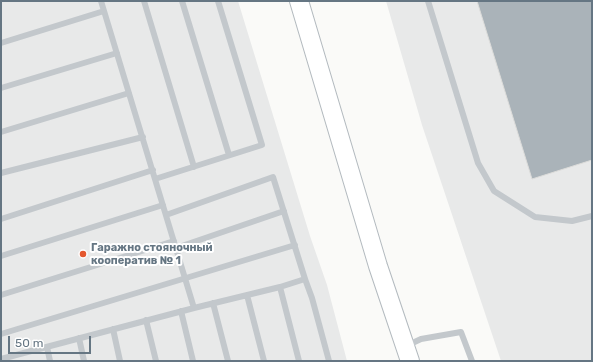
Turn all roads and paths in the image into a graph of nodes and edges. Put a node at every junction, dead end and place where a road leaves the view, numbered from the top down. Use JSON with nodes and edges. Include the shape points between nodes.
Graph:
{"nodes":[{"id":1,"x":101,"y":1,"type":"edge"},
{"id":2,"x":144,"y":1,"type":"edge"},
{"id":3,"x":182,"y":1,"type":"edge"},
{"id":4,"x":218,"y":1,"type":"edge"},
{"id":5,"x":299,"y":1,"type":"edge"},
{"id":6,"x":428,"y":1,"type":"edge"},
{"id":7,"x":104,"y":11,"type":"junction"},
{"id":8,"x":1,"y":43,"type":"edge"},
{"id":9,"x":117,"y":53,"type":"junction"},
{"id":10,"x":1,"y":88,"type":"edge"},
{"id":11,"x":129,"y":93,"type":"junction"},
{"id":12,"x":1,"y":132,"type":"edge"},
{"id":13,"x":142,"y":137,"type":"junction"},
{"id":14,"x":229,"y":155,"type":"junction"},
{"id":15,"x":194,"y":167,"type":"junction"},
{"id":16,"x":152,"y":170,"type":"junction"},
{"id":17,"x":1,"y":173,"type":"edge"},
{"id":18,"x":155,"y":179,"type":"junction"},
{"id":19,"x":163,"y":205,"type":"junction"},
{"id":20,"x":284,"y":211,"type":"junction"},
{"id":21,"x":166,"y":215,"type":"junction"},
{"id":22,"x":592,"y":216,"type":"edge"},
{"id":23,"x":1,"y":219,"type":"edge"},
{"id":24,"x":174,"y":241,"type":"junction"},
{"id":25,"x":295,"y":245,"type":"junction"},
{"id":26,"x":176,"y":248,"type":"junction"},
{"id":27,"x":1,"y":256,"type":"edge"},
{"id":28,"x":185,"y":278,"type":"junction"},
{"id":29,"x":305,"y":279,"type":"junction"},
{"id":30,"x":280,"y":287,"type":"junction"},
{"id":31,"x":1,"y":295,"type":"edge"},
{"id":32,"x":247,"y":295,"type":"junction"},
{"id":33,"x":213,"y":303,"type":"junction"},
{"id":34,"x":194,"y":308,"type":"junction"},
{"id":35,"x":181,"y":311,"type":"junction"},
{"id":36,"x":146,"y":320,"type":"junction"},
{"id":37,"x":113,"y":329,"type":"junction"},
{"id":38,"x":1,"y":334,"type":"edge"},
{"id":39,"x":79,"y":338,"type":"junction"},
{"id":40,"x":47,"y":347,"type":"junction"},
{"id":41,"x":408,"y":353,"type":"edge"},
{"id":42,"x":14,"y":358,"type":"edge"},
{"id":43,"x":1,"y":359,"type":"edge"},
{"id":44,"x":50,"y":361,"type":"edge"},
{"id":45,"x":84,"y":361,"type":"edge"},
{"id":46,"x":120,"y":361,"type":"edge"},
{"id":47,"x":156,"y":361,"type":"edge"},
{"id":48,"x":193,"y":361,"type":"edge"},
{"id":49,"x":228,"y":361,"type":"edge"},
{"id":50,"x":264,"y":361,"type":"edge"},
{"id":51,"x":299,"y":361,"type":"edge"},
{"id":52,"x":329,"y":361,"type":"edge"},
{"id":53,"x":472,"y":361,"type":"edge"}],
"edges":[{"from":1,"to":7,"type":"lane"},
{"from":2,"to":15,"type":"lane"},
{"from":3,"to":14,"type":"lane"},
{"from":4,"to":14,"type":"lane","via":[[262,145]]},
{"from":5,"to":41,"type":"main road","via":[[378,266]]},
{"from":6,"to":22,"type":"lane","via":[[478,163],[494,191],[535,216],[572,221]]},
{"from":7,"to":8,"type":"lane"},
{"from":7,"to":9,"type":"lane"},
{"from":9,"to":10,"type":"lane"},
{"from":9,"to":11,"type":"lane"},
{"from":11,"to":12,"type":"lane"},
{"from":11,"to":13,"type":"lane"},
{"from":13,"to":16,"type":"lane"},
{"from":13,"to":17,"type":"lane"},
{"from":14,"to":15,"type":"lane"},
{"from":15,"to":18,"type":"lane"},
{"from":16,"to":18,"type":"lane"},
{"from":16,"to":23,"type":"lane"},
{"from":18,"to":19,"type":"lane"},
{"from":19,"to":21,"type":"lane"},
{"from":19,"to":27,"type":"lane"},
{"from":20,"to":21,"type":"lane","via":[[273,177]]},
{"from":20,"to":25,"type":"lane"},
{"from":20,"to":26,"type":"lane"},
{"from":21,"to":24,"type":"lane"},
{"from":24,"to":26,"type":"lane"},
{"from":24,"to":31,"type":"lane"},
{"from":25,"to":28,"type":"lane"},
{"from":25,"to":29,"type":"lane"},
{"from":26,"to":28,"type":"lane"},
{"from":28,"to":34,"type":"lane"},
{"from":28,"to":38,"type":"lane"},
{"from":29,"to":30,"type":"lane"},
{"from":29,"to":52,"type":"lane"},
{"from":30,"to":32,"type":"lane"},
{"from":30,"to":51,"type":"lane"},
{"from":32,"to":33,"type":"lane"},
{"from":32,"to":50,"type":"lane"},
{"from":33,"to":34,"type":"lane"},
{"from":33,"to":49,"type":"lane"},
{"from":34,"to":35,"type":"lane"},
{"from":35,"to":36,"type":"lane"},
{"from":35,"to":48,"type":"lane"},
{"from":36,"to":37,"type":"lane"},
{"from":36,"to":47,"type":"lane"},
{"from":37,"to":39,"type":"lane"},
{"from":37,"to":46,"type":"lane"},
{"from":39,"to":40,"type":"lane"},
{"from":39,"to":45,"type":"lane"},
{"from":40,"to":42,"type":"lane"},
{"from":40,"to":44,"type":"lane"},
{"from":41,"to":53,"type":"lane","via":[[421,339],[461,332]]},
{"from":42,"to":43,"type":"lane"}]}
